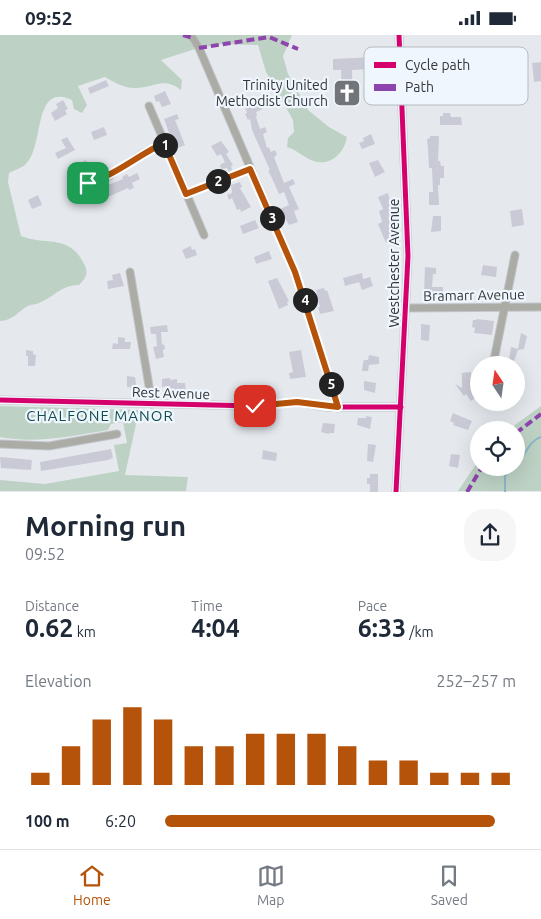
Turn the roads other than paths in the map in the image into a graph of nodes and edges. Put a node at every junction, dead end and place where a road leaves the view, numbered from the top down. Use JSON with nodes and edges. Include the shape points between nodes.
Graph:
{"nodes":[{"id":1,"x":191,"y":35,"type":"edge"},
{"id":2,"x":402,"y":105,"type":"edge"},
{"id":3,"x":149,"y":106,"type":"dead end"},
{"id":4,"x":164,"y":143,"type":"junction"},
{"id":5,"x":250,"y":169,"type":"junction"},
{"id":6,"x":78,"y":191,"type":"dead end"},
{"id":7,"x":186,"y":194,"type":"junction"},
{"id":8,"x":204,"y":235,"type":"dead end"},
{"id":9,"x":515,"y":255,"type":"dead end"},
{"id":10,"x":130,"y":272,"type":"dead end"},
{"id":11,"x":506,"y":306,"type":"junction"},
{"id":12,"x":541,"y":307,"type":"edge"},
{"id":13,"x":407,"y":308,"type":"junction"},
{"id":14,"x":495,"y":356,"type":"edge"},
{"id":15,"x":0,"y":400,"type":"edge"},
{"id":16,"x":152,"y":403,"type":"junction"},
{"id":17,"x":338,"y":407,"type":"junction"},
{"id":18,"x":401,"y":407,"type":"junction"},
{"id":19,"x":117,"y":434,"type":"dead end"},
{"id":20,"x":0,"y":444,"type":"edge"},
{"id":21,"x":396,"y":491,"type":"edge"}],
"edges":[{"from":1,"to":5,"type":"street"},
{"from":2,"to":13,"type":"street","name":"Westchester Avenue","via":[[408,247]]},
{"from":3,"to":4,"type":"street"},
{"from":4,"to":6,"type":"street"},
{"from":4,"to":7,"type":"street"},
{"from":5,"to":7,"type":"street"},
{"from":5,"to":17,"type":"street","via":[[295,272]]},
{"from":7,"to":8,"type":"street"},
{"from":9,"to":11,"type":"street"},
{"from":10,"to":16,"type":"street"},
{"from":11,"to":12,"type":"street","name":"Bramarr Avenue"},
{"from":11,"to":13,"type":"street","name":"Bramarr Avenue"},
{"from":11,"to":14,"type":"street"},
{"from":13,"to":18,"type":"street","name":"Westchester Avenue"},
{"from":15,"to":16,"type":"street","name":"Rest Avenue"},
{"from":16,"to":17,"type":"street","name":"Rest Avenue","via":[[255,406],[297,402]]},
{"from":17,"to":18,"type":"street","name":"Rest Avenue"},
{"from":18,"to":21,"type":"street","name":"Westchester Avenue"},
{"from":19,"to":20,"type":"street","via":[[49,446]]}]}
